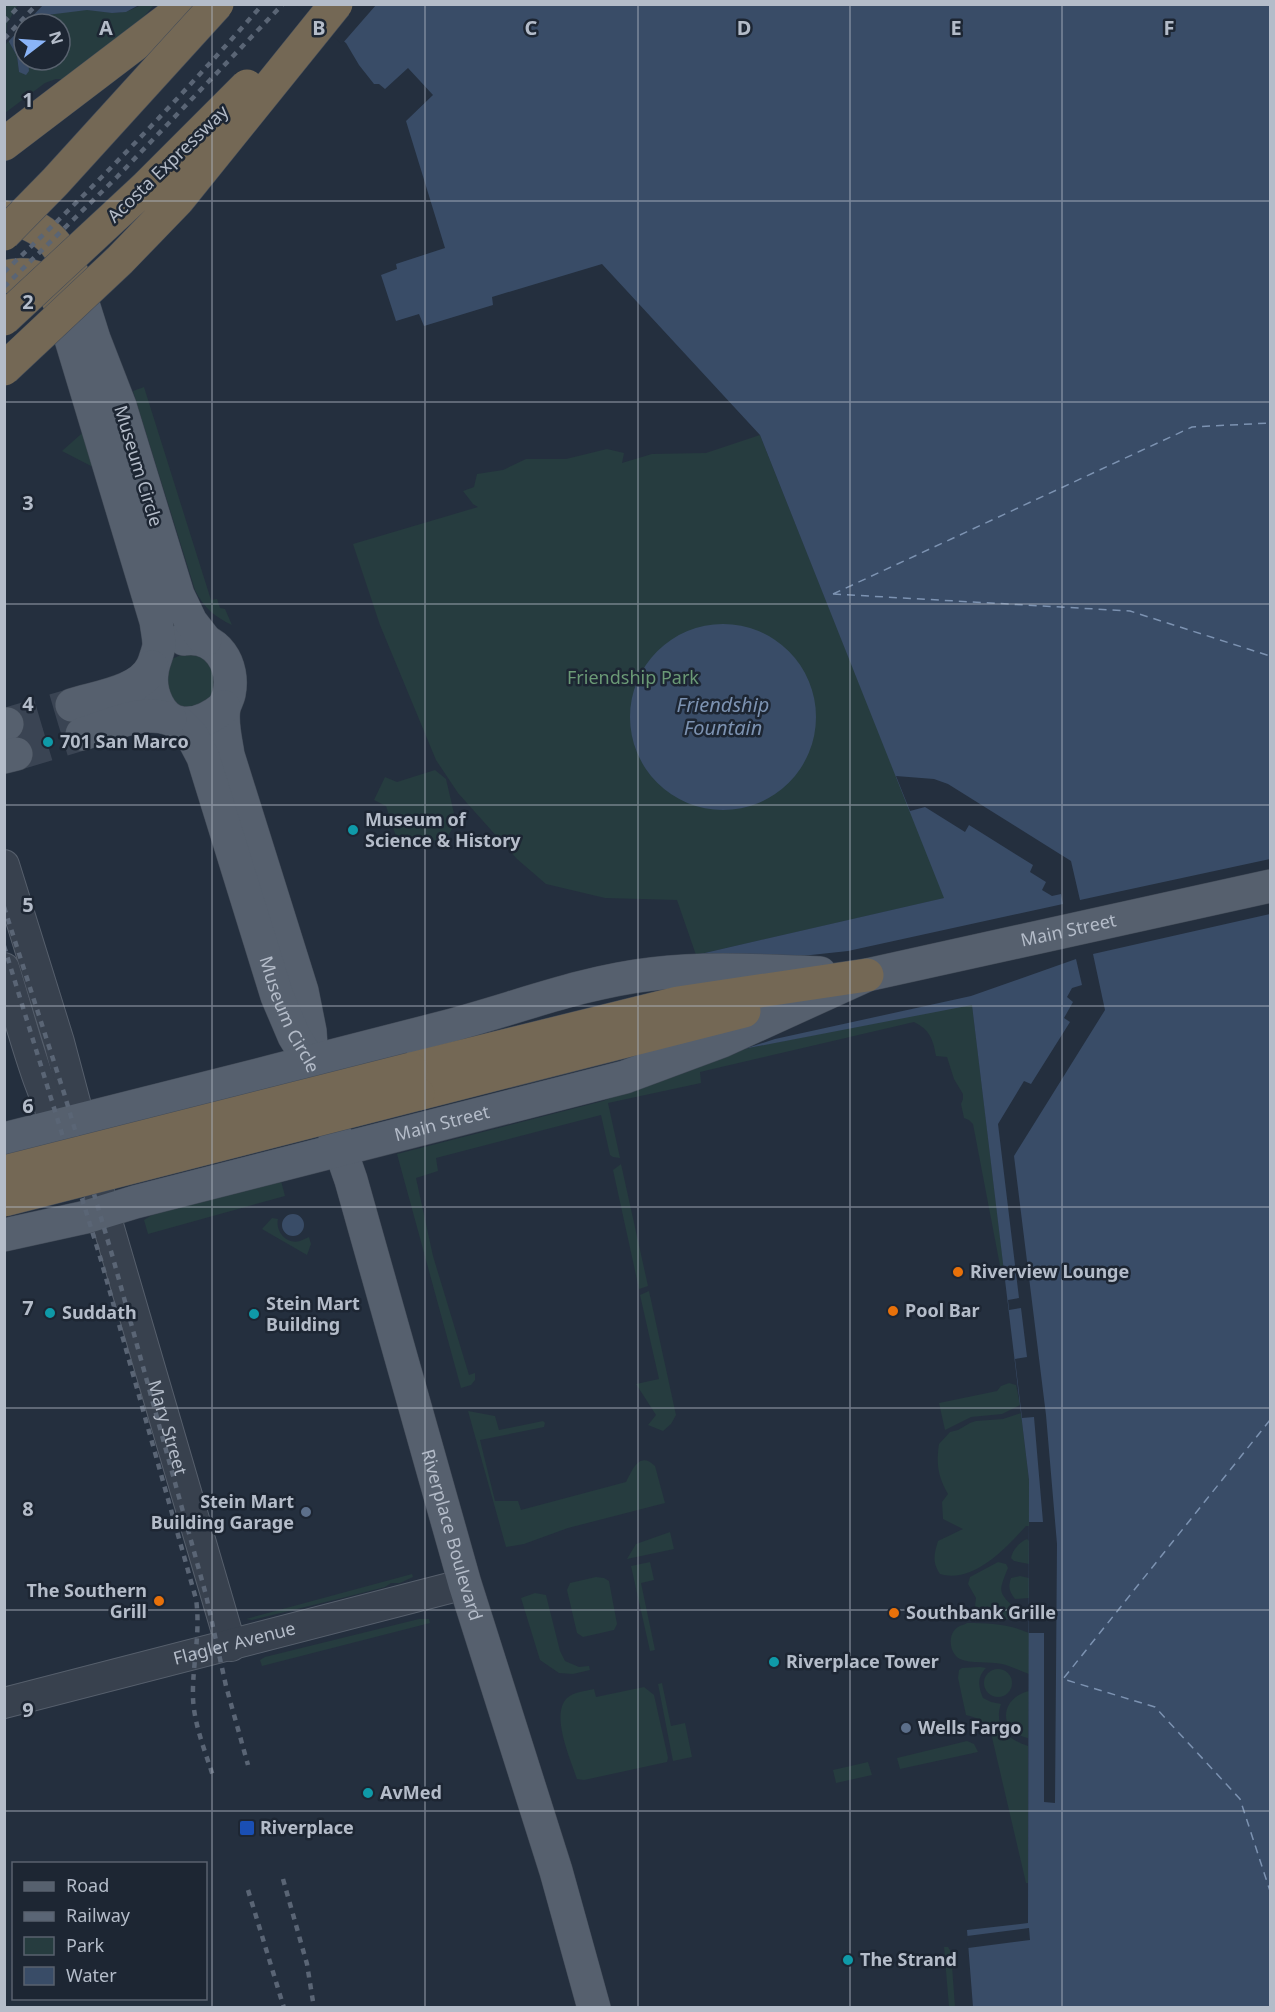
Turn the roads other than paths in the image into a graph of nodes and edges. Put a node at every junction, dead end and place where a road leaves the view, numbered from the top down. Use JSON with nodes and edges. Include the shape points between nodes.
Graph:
{"nodes":[{"id":1,"x":188,"y":4,"type":"edge"},
{"id":2,"x":217,"y":4,"type":"edge"},
{"id":3,"x":327,"y":4,"type":"edge"},
{"id":4,"x":336,"y":4,"type":"edge"},
{"id":5,"x":4,"y":144,"type":"edge"},
{"id":6,"x":4,"y":217,"type":"edge"},
{"id":7,"x":4,"y":234,"type":"edge"},
{"id":8,"x":4,"y":277,"type":"edge"},
{"id":9,"x":70,"y":297,"type":"junction"},
{"id":10,"x":4,"y":319,"type":"edge"},
{"id":11,"x":4,"y":369,"type":"edge"},
{"id":12,"x":135,"y":503,"type":"junction"},
{"id":13,"x":205,"y":640,"type":"junction"},
{"id":14,"x":155,"y":662,"type":"junction"},
{"id":15,"x":224,"y":707,"type":"junction"},
{"id":16,"x":174,"y":721,"type":"junction"},
{"id":17,"x":4,"y":865,"type":"edge"},
{"id":18,"x":1270,"y":886,"type":"edge"},
{"id":19,"x":4,"y":968,"type":"edge"},
{"id":20,"x":867,"y":975,"type":"junction"},
{"id":21,"x":696,"y":1011,"type":"junction"},
{"id":22,"x":310,"y":1062,"type":"junction"},
{"id":23,"x":414,"y":1082,"type":"junction"},
{"id":24,"x":68,"y":1123,"type":"junction"},
{"id":25,"x":4,"y":1139,"type":"edge"},
{"id":26,"x":340,"y":1149,"type":"junction"},
{"id":27,"x":4,"y":1172,"type":"edge"},
{"id":28,"x":4,"y":1200,"type":"edge"},
{"id":29,"x":104,"y":1211,"type":"junction"},
{"id":30,"x":4,"y":1235,"type":"edge"},
{"id":31,"x":465,"y":1584,"type":"junction"},
{"id":32,"x":231,"y":1646,"type":"junction"},
{"id":33,"x":4,"y":1703,"type":"edge"},
{"id":34,"x":594,"y":2007,"type":"edge"}],
"edges":[{"from":1,"to":5,"type":"highway"},
{"from":2,"to":7,"type":"highway","bridge":true},
{"from":3,"to":10,"type":"highway","name":"Acosta Expressway","bridge":true,"via":[[169,165]]},
{"from":4,"to":11,"type":"highway","bridge":true,"via":[[173,207]]},
{"from":6,"to":9,"type":"highway","via":[[30,224],[56,243],[69,263]]},
{"from":8,"to":9,"type":"highway","via":[[37,277]]},
{"from":9,"to":12,"type":"main road","name":"Museum Circle","via":[[92,368],[117,399]]},
{"from":12,"to":13,"type":"main road","name":"Museum Circle","via":[[191,622]]},
{"from":12,"to":14,"type":"main road","name":"Museum Circle","via":[[159,642]]},
{"from":13,"to":14,"type":"main road","via":[[182,639],[171,644]]},
{"from":13,"to":15,"type":"main road","name":"Museum Circle","via":[[218,650],[228,669],[229,694]]},
{"from":14,"to":16,"type":"main road","name":"Museum Circle","via":[[151,680],[155,697],[162,712]]},
{"from":14,"to":16,"type":"main road","via":[[147,676],[134,686],[77,719],[158,716]]},
{"from":15,"to":16,"type":"main road","via":[[204,720]]},
{"from":15,"to":22,"type":"main road","name":"Museum Circle","via":[[230,763],[304,1002],[310,1031]]},
{"from":16,"to":22,"type":"main road","name":"Museum Circle","via":[[192,736],[203,757],[277,996]]},
{"from":17,"to":24,"type":"street","name":"Mary Street","via":[[59,1042]]},
{"from":18,"to":20,"type":"main road","name":"Main Street"},
{"from":19,"to":24,"type":"street","name":"Mary Street","via":[[42,1088]]},
{"from":20,"to":21,"type":"highway"},
{"from":20,"to":21,"type":"main road","name":"Main Street","via":[[754,1027]]},
{"from":21,"to":22,"type":"main road","name":"Main Street","via":[[638,976],[576,989]]},
{"from":21,"to":23,"type":"highway"},
{"from":21,"to":26,"type":"main road","name":"Main Street","via":[[606,1083]]},
{"from":22,"to":24,"type":"main road","name":"Main Street"},
{"from":22,"to":26,"type":"main road","name":"Riverplace Boulevard"},
{"from":23,"to":27,"type":"highway","bridge":true},
{"from":23,"to":28,"type":"highway","bridge":true},
{"from":24,"to":25,"type":"main road","name":"Main Street"},
{"from":24,"to":29,"type":"street","name":"Mary Street"},
{"from":26,"to":29,"type":"main road","name":"Main Street"},
{"from":26,"to":31,"type":"main road","name":"Riverplace Boulevard"},
{"from":29,"to":30,"type":"main road","name":"Main Street"},
{"from":29,"to":32,"type":"street","name":"Mary Street"},
{"from":31,"to":32,"type":"street","name":"Flagler Avenue"},
{"from":31,"to":34,"type":"main road","name":"Riverplace Boulevard","via":[[553,1862]]},
{"from":32,"to":33,"type":"street","name":"Flagler Avenue"}]}
